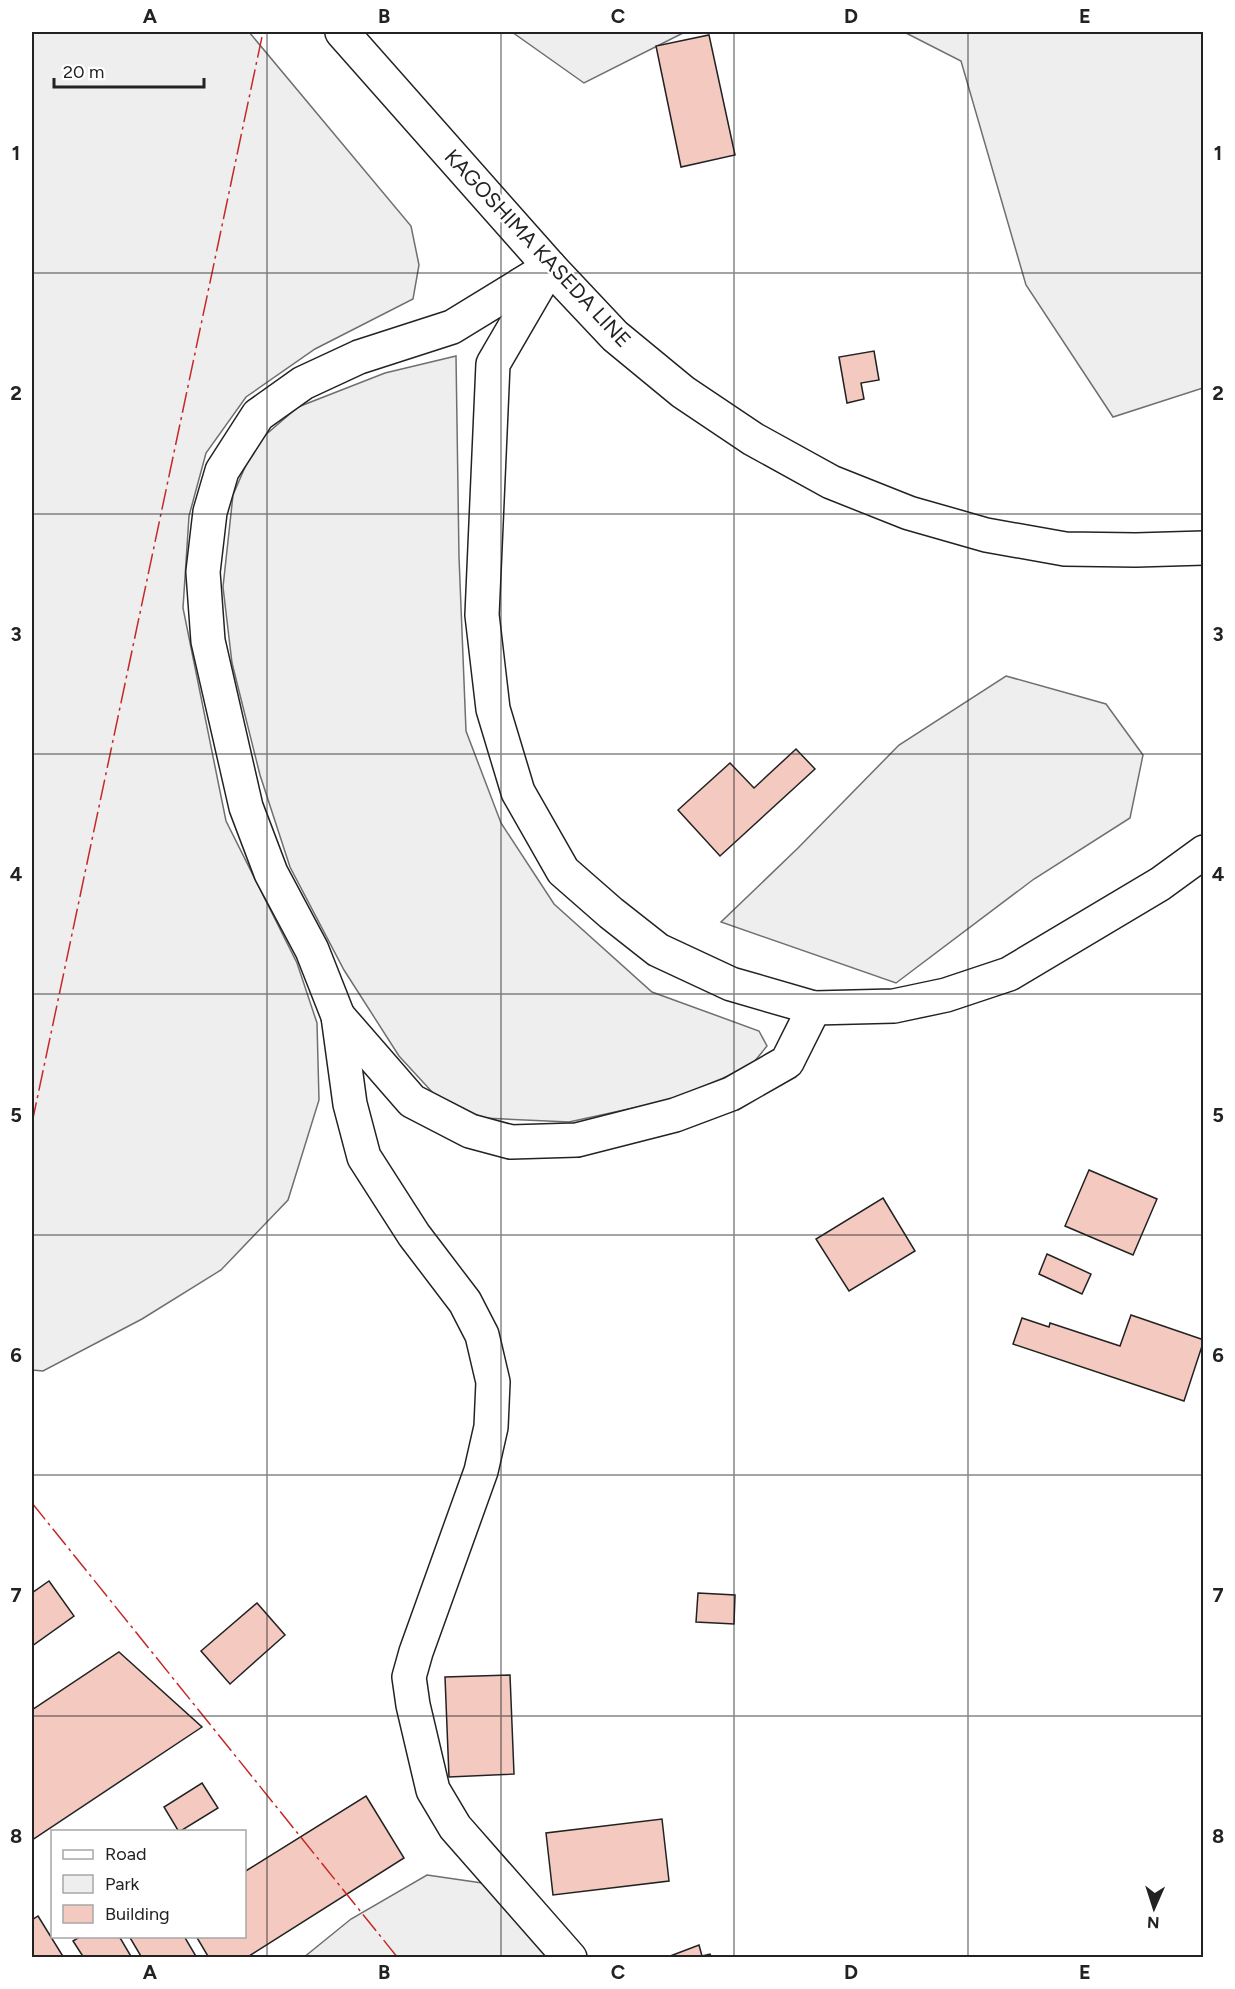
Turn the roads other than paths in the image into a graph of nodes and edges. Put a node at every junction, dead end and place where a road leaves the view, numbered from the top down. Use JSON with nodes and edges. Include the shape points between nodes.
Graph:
{"nodes":[{"id":1,"x":342,"y":32,"type":"edge"},
{"id":2,"x":550,"y":267,"type":"junction"},
{"id":3,"x":1203,"y":548,"type":"edge"},
{"id":4,"x":1203,"y":852,"type":"edge"},
{"id":5,"x":813,"y":1008,"type":"junction"},
{"id":6,"x":338,"y":1016,"type":"junction"},
{"id":7,"x":570,"y":1958,"type":"edge"}],
"edges":[{"from":1,"to":2,"type":"street","name":"KAGOSHIMA KASEDA LINE"},
{"from":2,"to":3,"type":"street","name":"KAGOSHIMA KASEDA LINE","via":[[615,336],[683,392],[753,439],[831,482],[909,513],[986,535],[1065,549]]},
{"from":2,"to":5,"type":"street","via":[[494,364],[482,615],[493,709],[518,792],[563,871],[658,950],[730,984]]},
{"from":2,"to":6,"type":"street","via":[[452,327],[359,357],[303,383],[258,415],[222,471],[210,512],[203,572],[208,641],[246,807],[271,873],[312,950]]},
{"from":4,"to":5,"type":"street","via":[[1160,884],[1009,974],[946,995],[894,1006]]},
{"from":5,"to":6,"type":"street","via":[[787,1062],[731,1094],[675,1115],[577,1140],[511,1142],[470,1131],[412,1101]]},
{"from":6,"to":7,"type":"street","via":[[350,1104],[364,1157],[414,1235],[465,1302],[482,1335],[493,1382],[491,1427],[481,1471],[416,1652],[409,1677],[412,1705],[433,1790],[455,1827]]}]}
